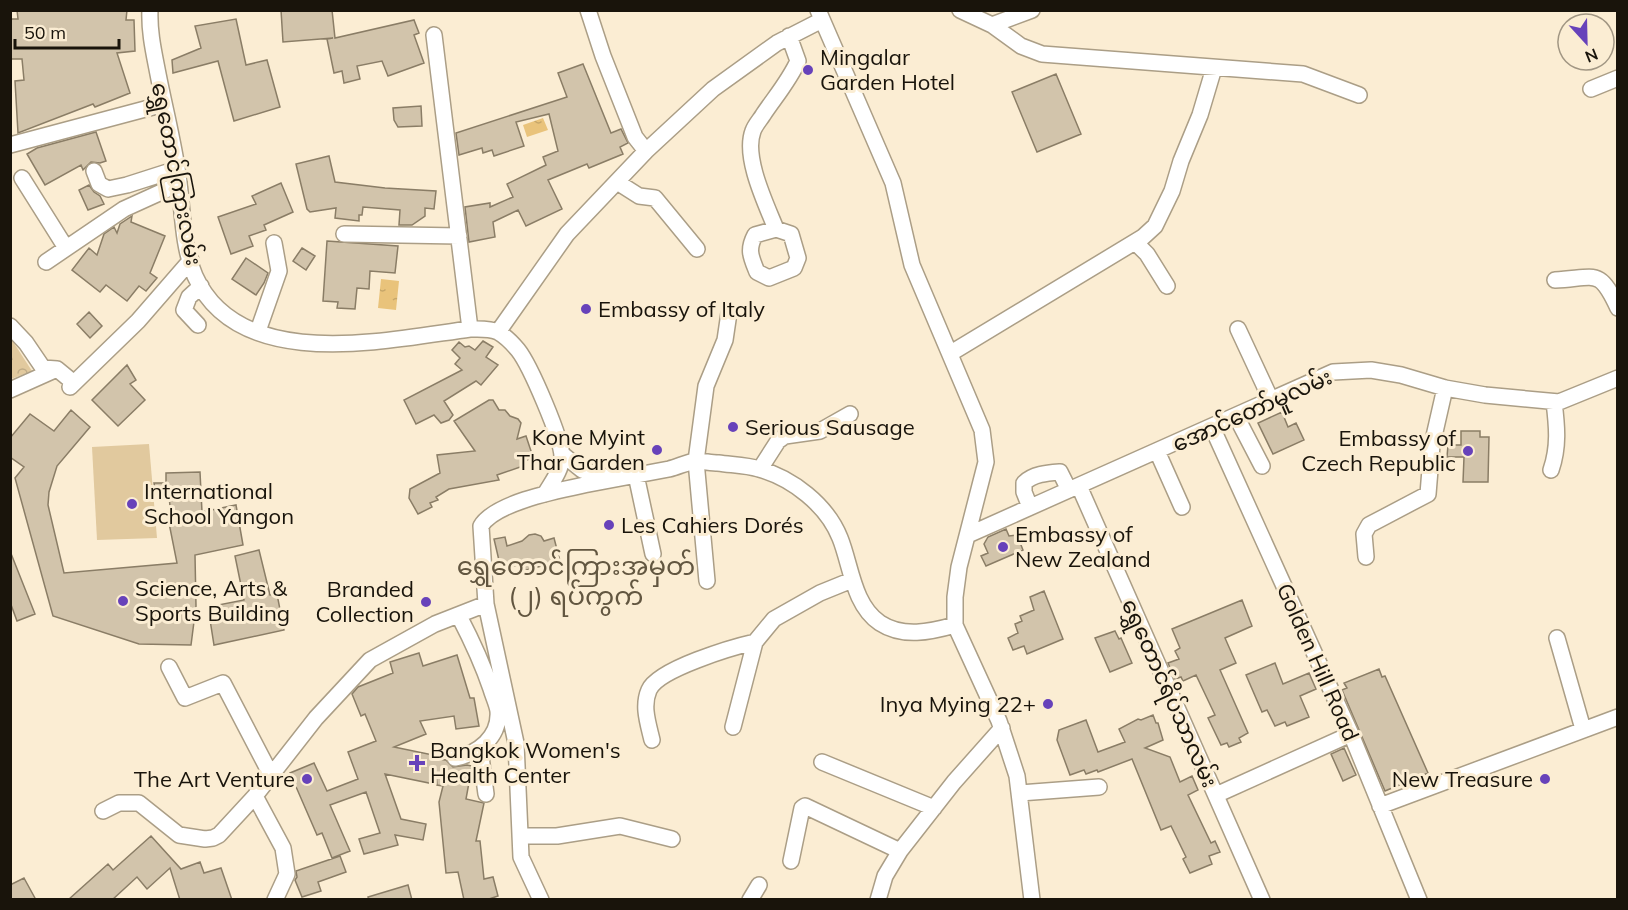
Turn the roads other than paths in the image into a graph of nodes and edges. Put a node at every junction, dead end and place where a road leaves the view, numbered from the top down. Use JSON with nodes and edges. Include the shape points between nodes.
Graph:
{"nodes":[{"id":1,"x":150,"y":10,"type":"edge"},
{"id":2,"x":588,"y":10,"type":"edge"},
{"id":3,"x":960,"y":10,"type":"edge"},
{"id":4,"x":1032,"y":10,"type":"edge"},
{"id":5,"x":820,"y":15,"type":"edge"},
{"id":6,"x":992,"y":26,"type":"junction"},
{"id":7,"x":434,"y":35,"type":"dead end"},
{"id":8,"x":789,"y":36,"type":"junction"},
{"id":9,"x":1214,"y":68,"type":"junction"},
{"id":10,"x":1617,"y":78,"type":"edge"},
{"id":11,"x":1591,"y":89,"type":"dead end"},
{"id":12,"x":1359,"y":95,"type":"dead end"},
{"id":13,"x":164,"y":104,"type":"junction"},
{"id":14,"x":10,"y":145,"type":"edge"},
{"id":15,"x":646,"y":151,"type":"junction"},
{"id":16,"x":94,"y":171,"type":"dead end"},
{"id":17,"x":178,"y":176,"type":"junction"},
{"id":18,"x":22,"y":178,"type":"dead end"},
{"id":19,"x":617,"y":182,"type":"junction"},
{"id":20,"x":776,"y":229,"type":"dead end"},
{"id":21,"x":344,"y":234,"type":"dead end"},
{"id":22,"x":459,"y":236,"type":"junction"},
{"id":23,"x":1135,"y":242,"type":"junction"},
{"id":24,"x":274,"y":243,"type":"dead end"},
{"id":25,"x":66,"y":248,"type":"junction"},
{"id":26,"x":697,"y":249,"type":"dead end"},
{"id":27,"x":191,"y":261,"type":"junction"},
{"id":28,"x":46,"y":262,"type":"dead end"},
{"id":29,"x":1555,"y":280,"type":"dead end"},
{"id":30,"x":201,"y":286,"type":"junction"},
{"id":31,"x":1167,"y":286,"type":"dead end"},
{"id":32,"x":1617,"y":308,"type":"edge"},
{"id":33,"x":729,"y":313,"type":"dead end"},
{"id":34,"x":198,"y":325,"type":"dead end"},
{"id":35,"x":10,"y":326,"type":"edge"},
{"id":36,"x":1238,"y":329,"type":"dead end"},
{"id":37,"x":484,"y":330,"type":"junction"},
{"id":38,"x":258,"y":331,"type":"junction"},
{"id":39,"x":951,"y":353,"type":"junction"},
{"id":40,"x":57,"y":369,"type":"junction"},
{"id":41,"x":1617,"y":378,"type":"edge"},
{"id":42,"x":1445,"y":388,"type":"junction"},
{"id":43,"x":10,"y":390,"type":"edge"},
{"id":44,"x":1271,"y":400,"type":"junction"},
{"id":45,"x":1554,"y":402,"type":"junction"},
{"id":46,"x":850,"y":414,"type":"dead end"},
{"id":47,"x":1236,"y":416,"type":"junction"},
{"id":48,"x":1212,"y":427,"type":"junction"},
{"id":49,"x":1157,"y":451,"type":"junction"},
{"id":50,"x":562,"y":454,"type":"junction"},
{"id":51,"x":696,"y":461,"type":"junction"},
{"id":52,"x":1262,"y":466,"type":"dead end"},
{"id":53,"x":760,"y":469,"type":"junction"},
{"id":54,"x":1551,"y":470,"type":"dead end"},
{"id":55,"x":636,"y":475,"type":"junction"},
{"id":56,"x":615,"y":479,"type":"junction"},
{"id":57,"x":1074,"y":488,"type":"junction"},
{"id":58,"x":544,"y":494,"type":"junction"},
{"id":59,"x":1030,"y":507,"type":"junction"},
{"id":60,"x":1182,"y":507,"type":"dead end"},
{"id":61,"x":968,"y":535,"type":"junction"},
{"id":62,"x":653,"y":554,"type":"dead end"},
{"id":63,"x":1365,"y":557,"type":"dead end"},
{"id":64,"x":852,"y":580,"type":"junction"},
{"id":65,"x":707,"y":581,"type":"dead end"},
{"id":66,"x":486,"y":604,"type":"junction"},
{"id":67,"x":459,"y":616,"type":"junction"},
{"id":68,"x":955,"y":625,"type":"junction"},
{"id":69,"x":1557,"y":638,"type":"dead end"},
{"id":70,"x":755,"y":642,"type":"junction"},
{"id":71,"x":169,"y":667,"type":"dead end"},
{"id":72,"x":1617,"y":717,"type":"edge"},
{"id":73,"x":733,"y":727,"type":"dead end"},
{"id":74,"x":1002,"y":728,"type":"junction"},
{"id":75,"x":1583,"y":729,"type":"junction"},
{"id":76,"x":1351,"y":734,"type":"junction"},
{"id":77,"x":652,"y":740,"type":"dead end"},
{"id":78,"x":480,"y":749,"type":"junction"},
{"id":79,"x":455,"y":759,"type":"dead end"},
{"id":80,"x":822,"y":762,"type":"dead end"},
{"id":81,"x":271,"y":775,"type":"junction"},
{"id":82,"x":1099,"y":787,"type":"dead end"},
{"id":83,"x":1020,"y":793,"type":"junction"},
{"id":84,"x":486,"y":794,"type":"dead end"},
{"id":85,"x":1216,"y":795,"type":"junction"},
{"id":86,"x":255,"y":796,"type":"junction"},
{"id":87,"x":1380,"y":807,"type":"junction"},
{"id":88,"x":934,"y":808,"type":"junction"},
{"id":89,"x":103,"y":811,"type":"dead end"},
{"id":90,"x":520,"y":836,"type":"junction"},
{"id":91,"x":672,"y":839,"type":"dead end"},
{"id":92,"x":900,"y":851,"type":"junction"},
{"id":93,"x":791,"y":861,"type":"dead end"},
{"id":94,"x":759,"y":885,"type":"dead end"},
{"id":95,"x":538,"y":899,"type":"edge"},
{"id":96,"x":274,"y":900,"type":"edge"},
{"id":97,"x":750,"y":900,"type":"edge"},
{"id":98,"x":878,"y":900,"type":"edge"},
{"id":99,"x":1032,"y":900,"type":"edge"},
{"id":100,"x":1262,"y":900,"type":"edge"},
{"id":101,"x":1419,"y":900,"type":"edge"}],
"edges":[{"from":1,"to":13,"type":"street","name":"ရွှေတောင်ကြားလမ်း","via":[[150,34]]},
{"from":2,"to":15,"type":"street","via":[[635,137]]},
{"from":3,"to":6,"type":"street"},
{"from":4,"to":6,"type":"street"},
{"from":5,"to":8,"type":"street"},
{"from":5,"to":39,"type":"street","via":[[893,183],[912,265]]},
{"from":6,"to":9,"type":"street","via":[[1021,46],[1042,54]]},
{"from":7,"to":22,"type":"street"},
{"from":8,"to":15,"type":"street","via":[[713,89]]},
{"from":8,"to":20,"type":"street","via":[[798,61],[752,131],[751,152],[757,178]]},
{"from":9,"to":12,"type":"street","via":[[1303,74]]},
{"from":9,"to":23,"type":"street","via":[[1172,191],[1155,226]]},
{"from":10,"to":11,"type":"street"},
{"from":13,"to":14,"type":"street"},
{"from":13,"to":17,"type":"street","name":"ရွှေတောင်ကြားလမ်း"},
{"from":15,"to":19,"type":"street"},
{"from":16,"to":17,"type":"street","via":[[99,184],[108,189]]},
{"from":17,"to":25,"type":"street"},
{"from":17,"to":27,"type":"street","name":"ရွှေတောင်ကြားလမ်း"},
{"from":18,"to":25,"type":"street"},
{"from":19,"to":26,"type":"street","via":[[639,196],[655,198]]},
{"from":19,"to":37,"type":"street"},
{"from":21,"to":22,"type":"street"},
{"from":22,"to":37,"type":"street"},
{"from":23,"to":31,"type":"street"},
{"from":23,"to":39,"type":"street"},
{"from":24,"to":38,"type":"street","via":[[279,271]]},
{"from":25,"to":28,"type":"street"},
{"from":27,"to":30,"type":"street","name":"ရွှေတောင်ကြားလမ်း"},
{"from":27,"to":40,"type":"street","via":[[138,321],[72,385]]},
{"from":29,"to":32,"type":"street","via":[[1600,279]]},
{"from":30,"to":34,"type":"street","via":[[189,297],[184,310]]},
{"from":30,"to":38,"type":"street","name":"ရွှေတောင်ကြားလမ်း","via":[[228,317]]},
{"from":33,"to":51,"type":"street","via":[[725,340],[706,386]]},
{"from":35,"to":40,"type":"street","via":[[43,368]]},
{"from":36,"to":44,"type":"street"},
{"from":37,"to":38,"type":"street","name":"ရွှေတောင်ကြားလမ်း","via":[[319,345],[284,341]]},
{"from":37,"to":50,"type":"street","via":[[520,352],[550,416]]},
{"from":39,"to":61,"type":"street","via":[[986,446],[986,462]]},
{"from":40,"to":43,"type":"street"},
{"from":41,"to":45,"type":"street","name":"အောင်တော်မူလမ်း"},
{"from":42,"to":44,"type":"street","name":"အောင်တော်မူလမ်း","via":[[1371,370],[1334,372]]},
{"from":42,"to":45,"type":"street","name":"အောင်တော်မူလမ်း"},
{"from":42,"to":63,"type":"street","via":[[1432,445],[1428,494],[1369,525],[1364,534]]},
{"from":44,"to":47,"type":"street","name":"အောင်တော်မူလမ်း"},
{"from":45,"to":54,"type":"street","via":[[1558,430]]},
{"from":46,"to":53,"type":"street","via":[[820,431],[785,436]]},
{"from":47,"to":48,"type":"street","name":"အောင်တော်မူလမ်း"},
{"from":47,"to":52,"type":"street"},
{"from":48,"to":49,"type":"street","name":"အောင်တော်မူလမ်း"},
{"from":48,"to":76,"type":"street","name":"Golden Hill Road"},
{"from":49,"to":57,"type":"street","name":"အောင်တော်မူလမ်း"},
{"from":49,"to":60,"type":"street"},
{"from":50,"to":56,"type":"street","via":[[582,471]]},
{"from":50,"to":58,"type":"street","via":[[561,468]]},
{"from":51,"to":53,"type":"street"},
{"from":51,"to":55,"type":"street"},
{"from":51,"to":65,"type":"street"},
{"from":53,"to":64,"type":"street","via":[[790,482],[818,504],[840,536]]},
{"from":55,"to":56,"type":"street"},
{"from":55,"to":62,"type":"street"},
{"from":56,"to":58,"type":"street"},
{"from":57,"to":59,"type":"street","name":"အောင်တော်မူလမ်း"},
{"from":57,"to":59,"type":"street","via":[[1060,472],[1029,478],[1024,483],[1024,492]]},
{"from":57,"to":85,"type":"street","name":"ရွှေတောင်ရိပ်သာလမ်း"},
{"from":58,"to":66,"type":"street","via":[[491,514],[481,526]]},
{"from":59,"to":61,"type":"street","name":"အောင်တော်မူလမ်း"},
{"from":61,"to":68,"type":"street","via":[[959,567]]},
{"from":64,"to":68,"type":"street","via":[[868,612],[894,631],[923,632]]},
{"from":64,"to":70,"type":"street","via":[[774,619]]},
{"from":66,"to":67,"type":"street"},
{"from":66,"to":90,"type":"street","via":[[516,743]]},
{"from":67,"to":78,"type":"street","via":[[479,654],[498,710],[496,725]]},
{"from":67,"to":81,"type":"street","via":[[414,634],[370,660],[316,718]]},
{"from":68,"to":74,"type":"street"},
{"from":69,"to":75,"type":"street"},
{"from":70,"to":73,"type":"street"},
{"from":70,"to":77,"type":"street","via":[[683,666],[652,684],[645,710]]},
{"from":71,"to":81,"type":"street","via":[[185,698],[223,683]]},
{"from":72,"to":75,"type":"street"},
{"from":74,"to":83,"type":"street"},
{"from":74,"to":88,"type":"street"},
{"from":75,"to":87,"type":"street"},
{"from":76,"to":85,"type":"street"},
{"from":76,"to":87,"type":"street","name":"Golden Hill Road"},
{"from":78,"to":79,"type":"street"},
{"from":78,"to":84,"type":"street"},
{"from":80,"to":88,"type":"street"},
{"from":81,"to":86,"type":"street"},
{"from":82,"to":83,"type":"street"},
{"from":83,"to":99,"type":"street"},
{"from":85,"to":100,"type":"street","name":"ရွှေတောင်ရိပ်သာလမ်း"},
{"from":86,"to":89,"type":"street","via":[[213,838],[179,835],[139,803],[119,803]]},
{"from":86,"to":96,"type":"street","via":[[283,848],[287,874]]},
{"from":87,"to":101,"type":"street","name":"Golden Hill Road"},
{"from":88,"to":92,"type":"street"},
{"from":90,"to":91,"type":"street","via":[[557,836],[620,826]]},
{"from":90,"to":95,"type":"street","via":[[521,857]]},
{"from":92,"to":93,"type":"street","via":[[805,806]]},
{"from":92,"to":98,"type":"street","via":[[885,876]]},
{"from":94,"to":97,"type":"street"}]}
